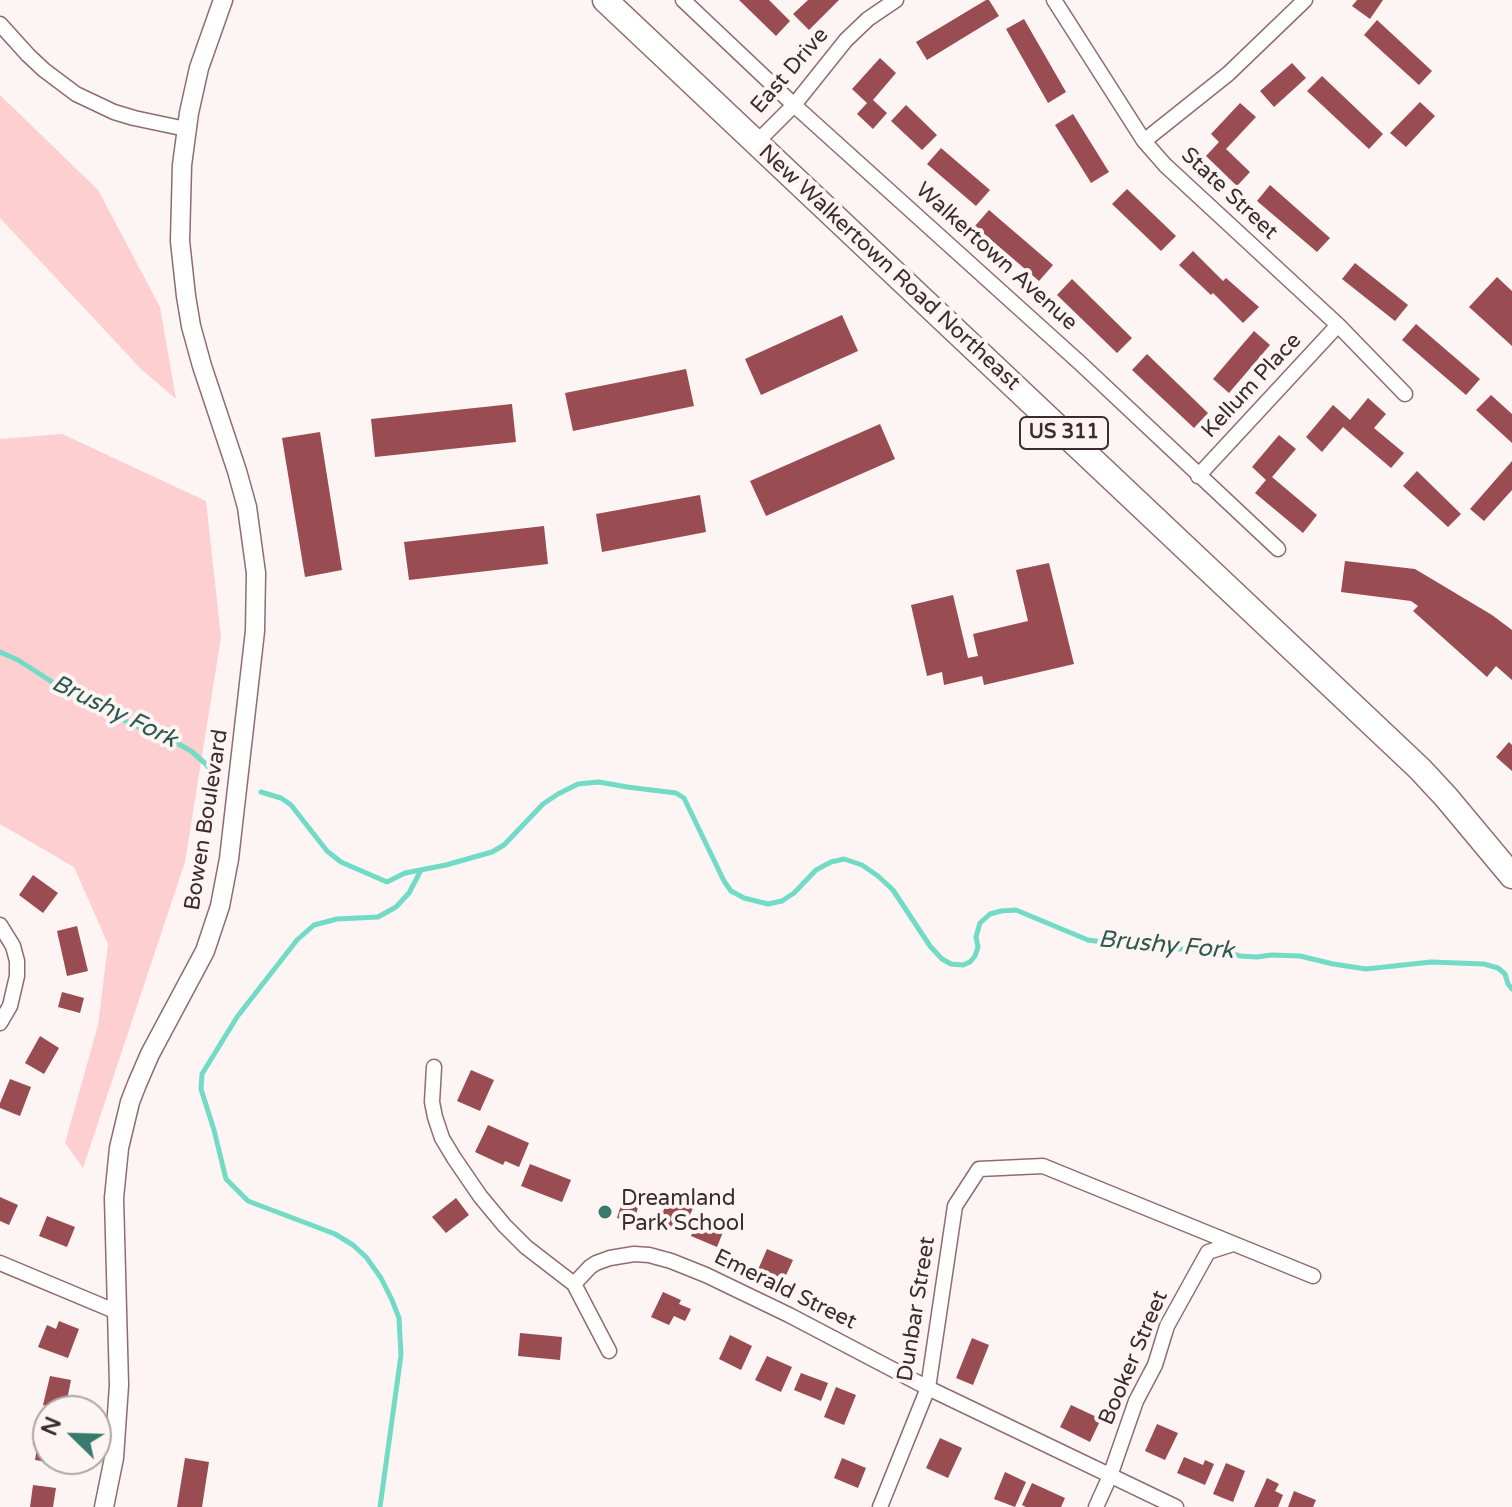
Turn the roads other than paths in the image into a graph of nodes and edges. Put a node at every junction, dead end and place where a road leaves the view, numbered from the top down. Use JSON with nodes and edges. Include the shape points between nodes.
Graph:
{"nodes":[{"id":1,"x":223,"y":0,"type":"edge"},
{"id":2,"x":605,"y":0,"type":"edge"},
{"id":3,"x":683,"y":0,"type":"edge"},
{"id":4,"x":896,"y":0,"type":"edge"},
{"id":5,"x":1054,"y":0,"type":"edge"},
{"id":6,"x":1305,"y":0,"type":"edge"},
{"id":7,"x":0,"y":24,"type":"edge"},
{"id":8,"x":794,"y":105,"type":"junction"},
{"id":9,"x":186,"y":129,"type":"junction"},
{"id":10,"x":1144,"y":141,"type":"junction"},
{"id":11,"x":756,"y":143,"type":"junction"},
{"id":12,"x":1338,"y":325,"type":"junction"},
{"id":13,"x":1405,"y":394,"type":"dead end"},
{"id":14,"x":1198,"y":476,"type":"junction"},
{"id":15,"x":1278,"y":549,"type":"dead end"},
{"id":16,"x":1512,"y":875,"type":"edge"},
{"id":17,"x":0,"y":925,"type":"edge"},
{"id":18,"x":0,"y":1023,"type":"edge"},
{"id":19,"x":434,"y":1067,"type":"dead end"},
{"id":20,"x":1233,"y":1244,"type":"junction"},
{"id":21,"x":0,"y":1263,"type":"edge"},
{"id":22,"x":1313,"y":1276,"type":"dead end"},
{"id":23,"x":574,"y":1284,"type":"junction"},
{"id":24,"x":117,"y":1312,"type":"junction"},
{"id":25,"x":609,"y":1351,"type":"dead end"},
{"id":26,"x":928,"y":1388,"type":"junction"},
{"id":27,"x":1110,"y":1476,"type":"junction"},
{"id":28,"x":104,"y":1507,"type":"edge"},
{"id":29,"x":880,"y":1507,"type":"edge"},
{"id":30,"x":1096,"y":1507,"type":"edge"},
{"id":31,"x":1176,"y":1507,"type":"edge"}],
"edges":[{"from":1,"to":9,"type":"street","name":"Bowen Boulevard","via":[[199,68]]},
{"from":2,"to":11,"type":"main road","name":"New Walkertown Road Northeast","number":"US 311"},
{"from":3,"to":8,"type":"street","name":"Walkertown Avenue"},
{"from":4,"to":8,"type":"street","name":"East Drive","via":[[846,40]]},
{"from":5,"to":10,"type":"street","name":"State Street"},
{"from":6,"to":10,"type":"street","via":[[1228,74]]},
{"from":7,"to":9,"type":"street","via":[[76,94],[114,112]]},
{"from":8,"to":11,"type":"street","name":"East Drive"},
{"from":8,"to":14,"type":"street","name":"Walkertown Avenue"},
{"from":9,"to":24,"type":"street","name":"Bowen Boulevard","via":[[180,241],[186,296],[202,366],[247,507],[256,573],[255,631],[220,906],[205,951],[137,1084],[119,1148],[114,1198]]},
{"from":10,"to":12,"type":"street","name":"State Street"},
{"from":11,"to":16,"type":"main road","name":"New Walkertown Road Northeast","number":"US 311","via":[[1420,769]]},
{"from":12,"to":13,"type":"street","name":"State Street"},
{"from":12,"to":14,"type":"street","name":"Kellum Place"},
{"from":14,"to":15,"type":"street","name":"Walkertown Avenue"},
{"from":17,"to":18,"type":"street","via":[[13,946],[17,976]]},
{"from":19,"to":23,"type":"street","via":[[435,1117],[454,1158],[504,1225]]},
{"from":20,"to":22,"type":"street"},
{"from":20,"to":26,"type":"street","name":"Dunbar Street","via":[[1043,1166],[979,1169],[955,1206]]},
{"from":20,"to":27,"type":"street","name":"Booker Street","via":[[1208,1252],[1167,1326]]},
{"from":21,"to":24,"type":"street"},
{"from":23,"to":25,"type":"street"},
{"from":23,"to":26,"type":"street","name":"Emerald Street","via":[[596,1263],[610,1258],[634,1254],[671,1261]]},
{"from":24,"to":28,"type":"street","name":"Bowen Boulevard","via":[[117,1420]]},
{"from":26,"to":27,"type":"street","name":"Emerald Street"},
{"from":26,"to":29,"type":"street","name":"Dunbar Street"},
{"from":27,"to":30,"type":"street","name":"Booker Street"},
{"from":27,"to":31,"type":"street","name":"Emerald Street"}]}
